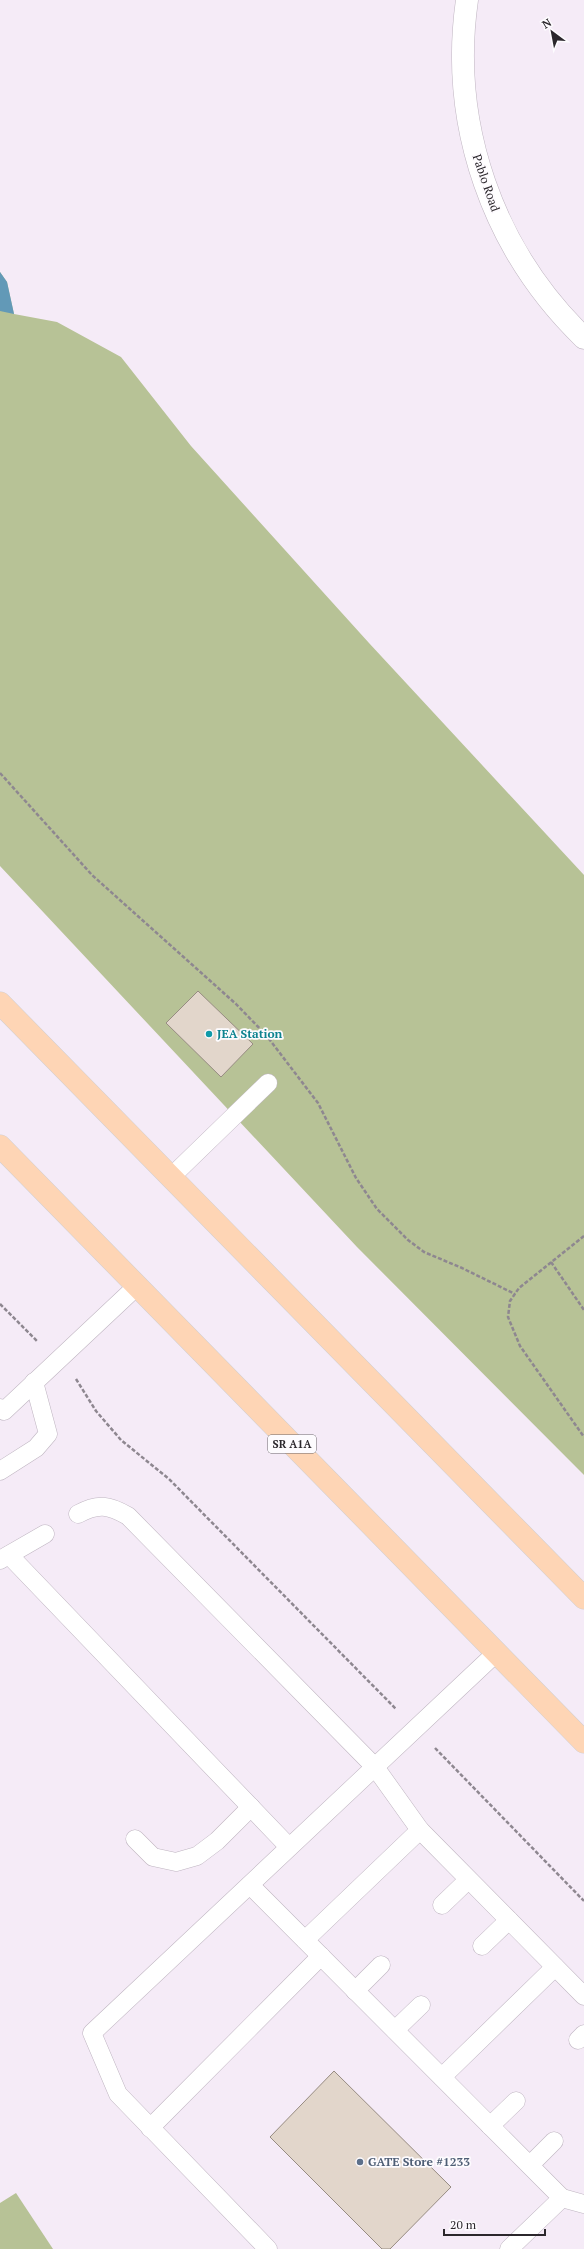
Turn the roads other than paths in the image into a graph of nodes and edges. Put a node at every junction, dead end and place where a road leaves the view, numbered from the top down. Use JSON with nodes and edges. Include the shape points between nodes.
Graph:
{"nodes":[{"id":1,"x":467,"y":0,"type":"edge"},
{"id":2,"x":584,"y":338,"type":"edge"},
{"id":3,"x":0,"y":1003,"type":"edge"},
{"id":4,"x":268,"y":1083,"type":"dead end"},
{"id":5,"x":0,"y":1146,"type":"edge"},
{"id":6,"x":171,"y":1177,"type":"junction"},
{"id":7,"x":138,"y":1286,"type":"junction"},
{"id":8,"x":34,"y":1382,"type":"junction"},
{"id":9,"x":1,"y":1411,"type":"edge"},
{"id":10,"x":0,"y":1472,"type":"edge"},
{"id":11,"x":78,"y":1514,"type":"dead end"},
{"id":12,"x":45,"y":1534,"type":"dead end"},
{"id":13,"x":4,"y":1558,"type":"edge"},
{"id":14,"x":584,"y":1598,"type":"edge"},
{"id":15,"x":496,"y":1653,"type":"junction"},
{"id":16,"x":584,"y":1742,"type":"edge"},
{"id":17,"x":375,"y":1767,"type":"junction"},
{"id":18,"x":251,"y":1808,"type":"junction"},
{"id":19,"x":420,"y":1830,"type":"junction"},
{"id":20,"x":135,"y":1839,"type":"dead end"},
{"id":21,"x":289,"y":1847,"type":"junction"},
{"id":22,"x":468,"y":1880,"type":"junction"},
{"id":23,"x":250,"y":1885,"type":"junction"},
{"id":24,"x":442,"y":1905,"type":"dead end"},
{"id":25,"x":509,"y":1920,"type":"junction"},
{"id":26,"x":305,"y":1940,"type":"junction"},
{"id":27,"x":482,"y":1946,"type":"dead end"},
{"id":28,"x":321,"y":1956,"type":"junction"},
{"id":29,"x":381,"y":1965,"type":"dead end"},
{"id":30,"x":555,"y":1967,"type":"junction"},
{"id":31,"x":355,"y":1990,"type":"junction"},
{"id":32,"x":584,"y":1996,"type":"edge"},
{"id":33,"x":421,"y":2005,"type":"dead end"},
{"id":34,"x":395,"y":2030,"type":"junction"},
{"id":35,"x":442,"y":2077,"type":"junction"},
{"id":36,"x":516,"y":2101,"type":"dead end"},
{"id":37,"x":490,"y":2126,"type":"junction"},
{"id":38,"x":150,"y":2128,"type":"junction"},
{"id":39,"x":554,"y":2141,"type":"dead end"},
{"id":40,"x":530,"y":2165,"type":"junction"},
{"id":41,"x":562,"y":2198,"type":"junction"},
{"id":42,"x":584,"y":2204,"type":"edge"},
{"id":43,"x":268,"y":2249,"type":"edge"},
{"id":44,"x":509,"y":2249,"type":"edge"}],
"edges":[{"from":1,"to":2,"type":"street","name":"Pablo Road","via":[[462,32],[462,76],[468,124],[480,170],[496,215],[518,257],[539,288]]},
{"from":3,"to":6,"type":"main road"},
{"from":4,"to":6,"type":"lane"},
{"from":5,"to":7,"type":"main road","number":"SR A1A"},
{"from":6,"to":14,"type":"main road"},
{"from":7,"to":8,"type":"lane"},
{"from":7,"to":15,"type":"main road","number":"SR A1A"},
{"from":8,"to":9,"type":"lane"},
{"from":8,"to":10,"type":"lane","via":[[48,1434],[36,1448]]},
{"from":11,"to":17,"type":"lane","via":[[92,1506],[112,1507],[128,1516]]},
{"from":12,"to":13,"type":"lane"},
{"from":13,"to":18,"type":"lane"},
{"from":15,"to":16,"type":"main road","number":"SR A1A"},
{"from":15,"to":17,"type":"lane"},
{"from":17,"to":19,"type":"lane"},
{"from":17,"to":21,"type":"lane"},
{"from":18,"to":20,"type":"lane","via":[[217,1841],[197,1856],[176,1862],[153,1857]]},
{"from":18,"to":21,"type":"lane"},
{"from":19,"to":22,"type":"lane"},
{"from":19,"to":26,"type":"lane"},
{"from":21,"to":23,"type":"lane"},
{"from":22,"to":24,"type":"lane"},
{"from":22,"to":25,"type":"lane"},
{"from":23,"to":26,"type":"lane"},
{"from":23,"to":38,"type":"lane","via":[[92,2033],[118,2094]]},
{"from":25,"to":27,"type":"lane"},
{"from":25,"to":30,"type":"lane"},
{"from":26,"to":28,"type":"lane"},
{"from":28,"to":31,"type":"lane"},
{"from":28,"to":38,"type":"lane"},
{"from":29,"to":31,"type":"lane"},
{"from":30,"to":32,"type":"lane"},
{"from":30,"to":35,"type":"lane"},
{"from":31,"to":34,"type":"lane"},
{"from":33,"to":34,"type":"lane"},
{"from":34,"to":35,"type":"lane"},
{"from":35,"to":37,"type":"lane"},
{"from":36,"to":37,"type":"lane"},
{"from":37,"to":40,"type":"lane"},
{"from":38,"to":43,"type":"lane"},
{"from":39,"to":40,"type":"lane"},
{"from":40,"to":41,"type":"lane"},
{"from":41,"to":42,"type":"lane"},
{"from":41,"to":44,"type":"lane"}]}
